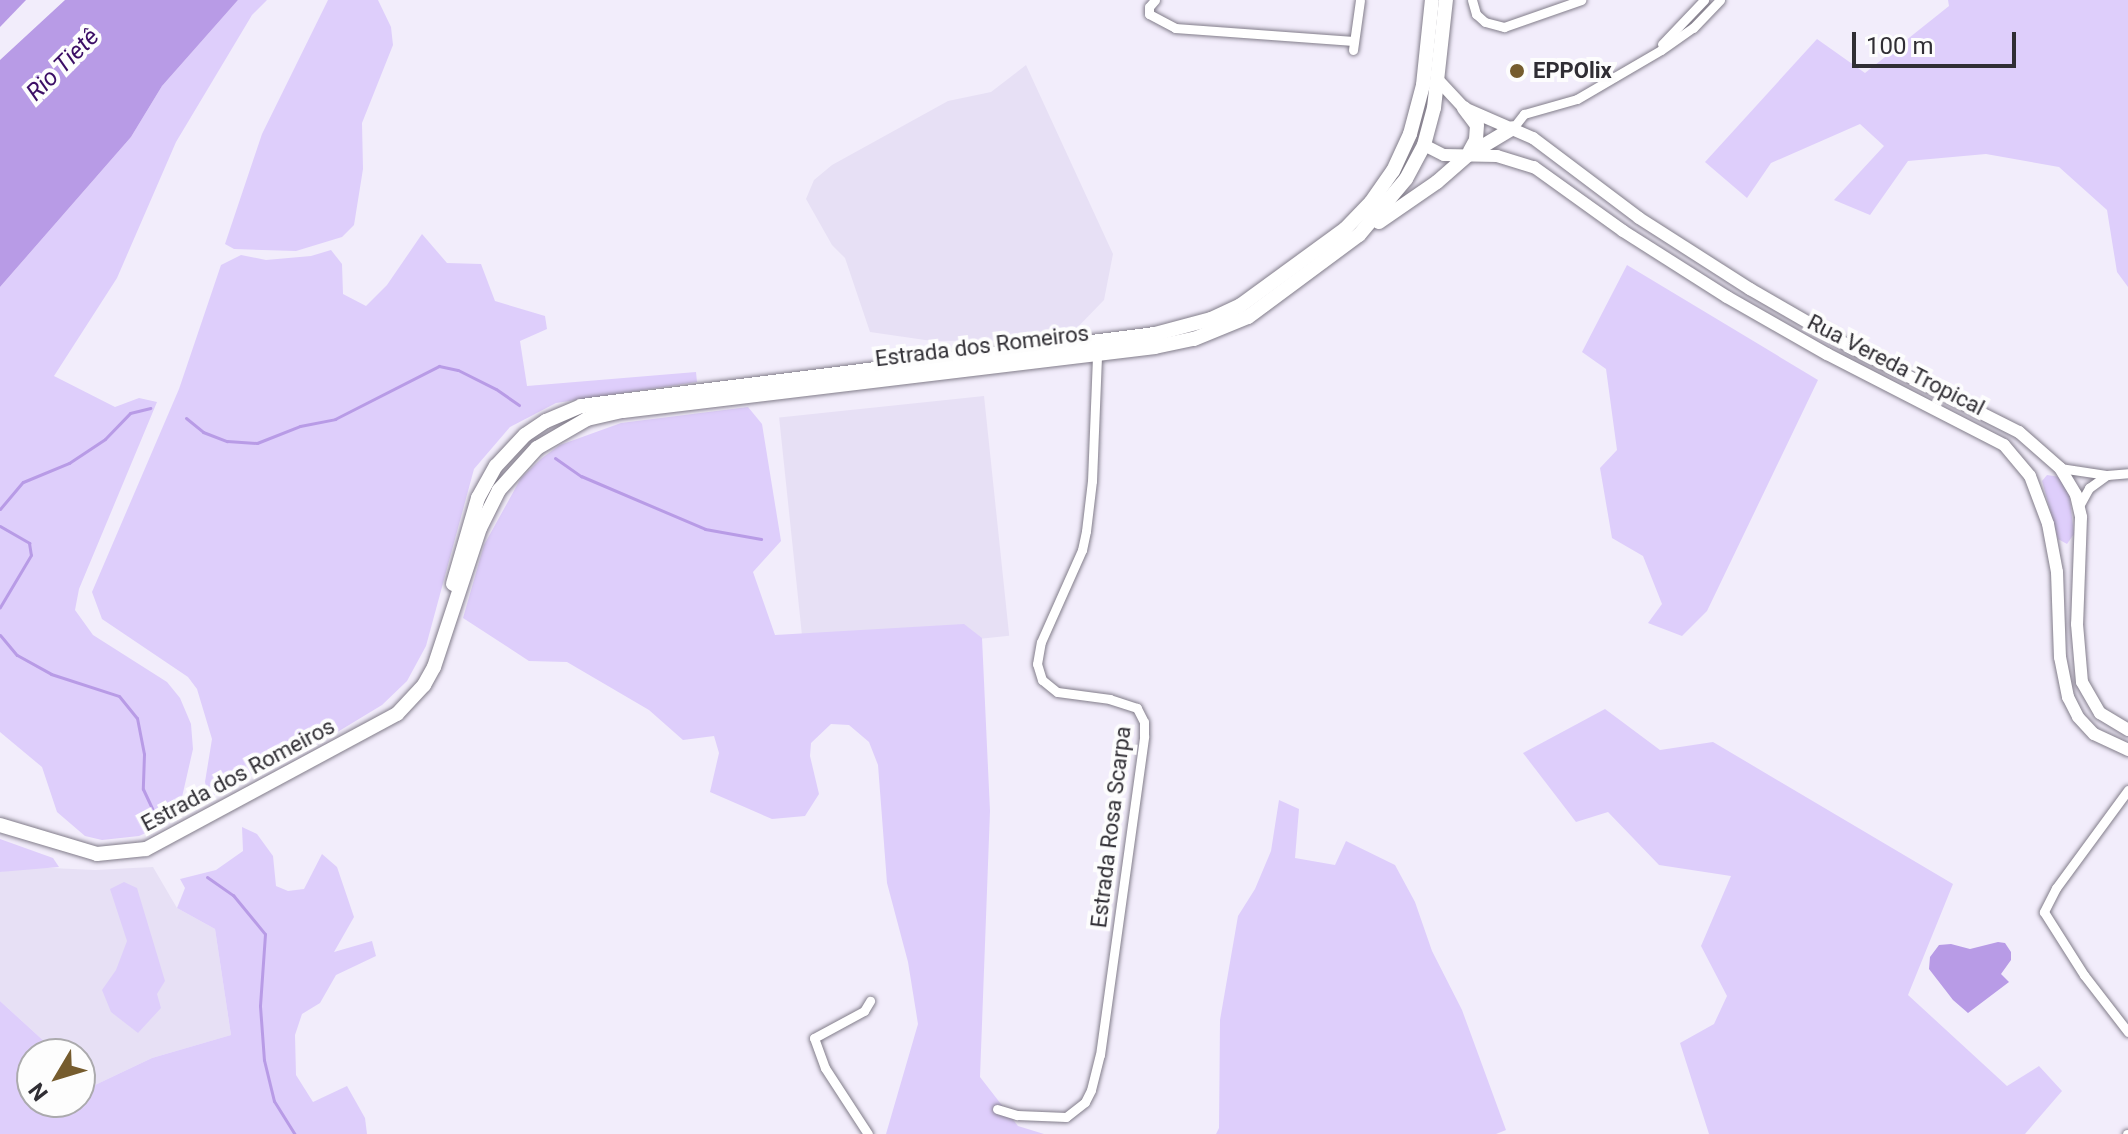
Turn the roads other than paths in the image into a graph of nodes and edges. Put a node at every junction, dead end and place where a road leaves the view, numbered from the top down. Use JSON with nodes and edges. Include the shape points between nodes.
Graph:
{"nodes":[{"id":1,"x":1155,"y":0,"type":"edge"},
{"id":2,"x":1360,"y":0,"type":"edge"},
{"id":3,"x":1432,"y":0,"type":"edge"},
{"id":4,"x":1446,"y":0,"type":"edge"},
{"id":5,"x":1472,"y":0,"type":"edge"},
{"id":6,"x":1581,"y":0,"type":"edge"},
{"id":7,"x":1704,"y":0,"type":"edge"},
{"id":8,"x":1720,"y":0,"type":"edge"},
{"id":9,"x":1652,"y":54,"type":"junction"},
{"id":10,"x":1431,"y":83,"type":"junction"},
{"id":11,"x":1464,"y":108,"type":"junction"},
{"id":12,"x":1513,"y":128,"type":"junction"},
{"id":13,"x":1424,"y":145,"type":"junction"},
{"id":14,"x":1468,"y":155,"type":"junction"},
{"id":15,"x":1359,"y":235,"type":"junction"},
{"id":16,"x":1097,"y":355,"type":"junction"},
{"id":17,"x":2060,"y":468,"type":"junction"},
{"id":18,"x":2128,"y":473,"type":"edge"},
{"id":19,"x":2107,"y":475,"type":"junction"},
{"id":20,"x":2030,"y":476,"type":"junction"},
{"id":21,"x":2079,"y":506,"type":"junction"},
{"id":22,"x":2054,"y":548,"type":"junction"},
{"id":23,"x":2081,"y":550,"type":"junction"},
{"id":24,"x":445,"y":632,"type":"junction"},
{"id":25,"x":2128,"y":730,"type":"edge"},
{"id":26,"x":2128,"y":750,"type":"edge"},
{"id":27,"x":2128,"y":790,"type":"edge"},
{"id":28,"x":0,"y":825,"type":"edge"},
{"id":29,"x":870,"y":1001,"type":"dead end"},
{"id":30,"x":2128,"y":1032,"type":"edge"},
{"id":31,"x":997,"y":1109,"type":"dead end"},
{"id":32,"x":868,"y":1134,"type":"edge"}],
"edges":[{"from":1,"to":2,"type":"street","via":[[1149,14],[1175,28],[1353,45]]},
{"from":3,"to":10,"type":"main road","name":"Estrada dos Romeiros"},
{"from":4,"to":10,"type":"main road","name":"Estrada dos Romeiros"},
{"from":5,"to":6,"type":"street","via":[[1485,22],[1504,27]]},
{"from":7,"to":9,"type":"street"},
{"from":8,"to":9,"type":"street","via":[[1693,28]]},
{"from":9,"to":12,"type":"street","via":[[1577,99],[1524,114]]},
{"from":10,"to":11,"type":"street"},
{"from":10,"to":13,"type":"main road","name":"Estrada dos Romeiros"},
{"from":10,"to":24,"type":"main road","name":"Estrada dos Romeiros","via":[[1401,154],[1359,216],[1275,284],[1211,319],[1155,334],[620,398],[546,421],[507,452],[482,491],[456,568]]},
{"from":11,"to":12,"type":"street","name":"Rua Vereda Tropical"},
{"from":11,"to":14,"type":"main road","via":[[1478,132]]},
{"from":12,"to":14,"type":"main road"},
{"from":12,"to":17,"type":"street","name":"Rua Vereda Tropical","via":[[1750,289],[1879,363],[2019,432]]},
{"from":13,"to":14,"type":"street","name":"Rua Vereda Tropical","via":[[1444,155]]},
{"from":13,"to":15,"type":"main road","name":"Estrada dos Romeiros","via":[[1400,189]]},
{"from":14,"to":15,"type":"main road"},
{"from":14,"to":20,"type":"street","name":"Rua Vereda Tropical","via":[[1497,156],[1534,167],[1623,231],[1780,328],[1995,437]]},
{"from":15,"to":16,"type":"main road","name":"Estrada dos Romeiros","via":[[1282,295],[1230,326],[1173,344]]},
{"from":16,"to":24,"type":"main road","name":"Estrada dos Romeiros","via":[[623,411],[579,423],[537,448],[499,490],[480,528]]},
{"from":16,"to":31,"type":"street","name":"Estrada Rosa Scarpa","via":[[1086,531],[1037,664],[1042,680],[1057,692],[1137,708],[1144,736],[1091,1090],[1066,1117]]},
{"from":17,"to":19,"type":"street"},
{"from":17,"to":20,"type":"street"},
{"from":17,"to":21,"type":"street","name":"Rua Vereda Tropical"},
{"from":18,"to":19,"type":"street"},
{"from":19,"to":21,"type":"street","via":[[2089,488]]},
{"from":20,"to":22,"type":"street","name":"Rua Vereda Tropical"},
{"from":21,"to":23,"type":"street","name":"Rua Vereda Tropical"},
{"from":22,"to":23,"type":"street","via":[[2068,554]]},
{"from":22,"to":26,"type":"street","name":"Rua Vereda Tropical","via":[[2060,657],[2068,697],[2094,734]]},
{"from":23,"to":25,"type":"street","name":"Rua Vereda Tropical","via":[[2077,624],[2082,682],[2100,713]]},
{"from":24,"to":28,"type":"main road","name":"Estrada dos Romeiros","via":[[424,685],[397,714],[162,842],[133,852],[97,854]]},
{"from":27,"to":30,"type":"street","via":[[2044,912]]},
{"from":29,"to":32,"type":"street","via":[[864,1011],[814,1038],[825,1068]]}]}
